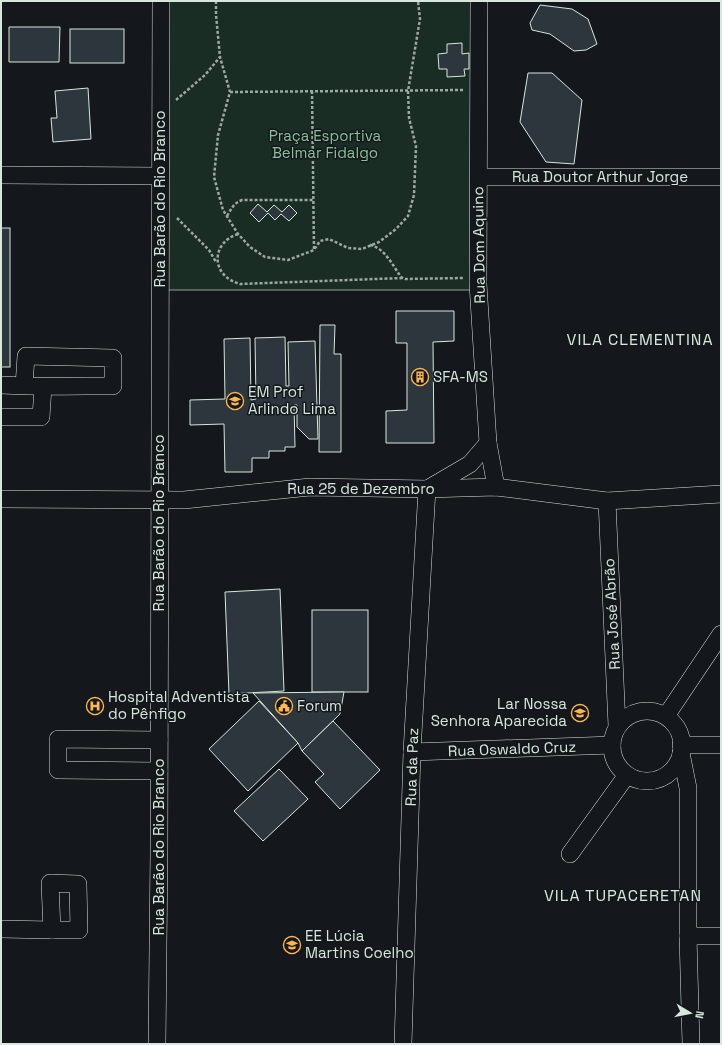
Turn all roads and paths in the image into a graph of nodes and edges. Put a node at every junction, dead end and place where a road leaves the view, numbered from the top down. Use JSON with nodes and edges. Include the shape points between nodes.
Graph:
{"nodes":[{"id":1,"x":161,"y":1,"type":"edge"},
{"id":2,"x":216,"y":1,"type":"edge"},
{"id":3,"x":418,"y":1,"type":"edge"},
{"id":4,"x":479,"y":1,"type":"edge"},
{"id":5,"x":220,"y":57,"type":"junction"},
{"id":6,"x":479,"y":90,"type":"junction"},
{"id":7,"x":312,"y":91,"type":"junction"},
{"id":8,"x":408,"y":91,"type":"junction"},
{"id":9,"x":230,"y":92,"type":"junction"},
{"id":10,"x":160,"y":109,"type":"junction"},
{"id":11,"x":1,"y":175,"type":"edge"},
{"id":12,"x":160,"y":176,"type":"junction"},
{"id":13,"x":478,"y":177,"type":"junction"},
{"id":14,"x":721,"y":177,"type":"edge"},
{"id":15,"x":313,"y":200,"type":"junction"},
{"id":16,"x":160,"y":202,"type":"junction"},
{"id":17,"x":227,"y":216,"type":"junction"},
{"id":18,"x":238,"y":234,"type":"junction"},
{"id":19,"x":370,"y":245,"type":"junction"},
{"id":20,"x":314,"y":250,"type":"junction"},
{"id":21,"x":218,"y":268,"type":"junction"},
{"id":22,"x":403,"y":278,"type":"junction"},
{"id":23,"x":478,"y":284,"type":"junction"},
{"id":24,"x":1,"y":385,"type":"edge"},
{"id":25,"x":24,"y":386,"type":"junction"},
{"id":26,"x":44,"y":387,"type":"junction"},
{"id":27,"x":1,"y":417,"type":"edge"},
{"id":28,"x":488,"y":443,"type":"junction"},
{"id":29,"x":496,"y":487,"type":"junction"},
{"id":30,"x":427,"y":490,"type":"junction"},
{"id":31,"x":721,"y":494,"type":"edge"},
{"id":32,"x":1,"y":499,"type":"edge"},
{"id":33,"x":160,"y":500,"type":"junction"},
{"id":34,"x":607,"y":501,"type":"junction"},
{"id":35,"x":721,"y":634,"type":"edge"},
{"id":36,"x":666,"y":716,"type":"junction"},
{"id":37,"x":617,"y":726,"type":"junction"},
{"id":38,"x":159,"y":740,"type":"junction"},
{"id":39,"x":612,"y":745,"type":"junction"},
{"id":40,"x":721,"y":745,"type":"edge"},
{"id":41,"x":681,"y":749,"type":"junction"},
{"id":42,"x":412,"y":752,"type":"junction"},
{"id":43,"x":159,"y":771,"type":"junction"},
{"id":44,"x":627,"y":775,"type":"junction"},
{"id":45,"x":570,"y":854,"type":"dead end"},
{"id":46,"x":1,"y":929,"type":"edge"},
{"id":47,"x":52,"y":930,"type":"dead end"},
{"id":48,"x":688,"y":936,"type":"junction"},
{"id":49,"x":721,"y":936,"type":"edge"},
{"id":50,"x":157,"y":1044,"type":"edge"},
{"id":51,"x":403,"y":1044,"type":"edge"},
{"id":52,"x":691,"y":1044,"type":"edge"}],
"edges":[{"from":1,"to":10,"type":"street","name":"Rua Barão do Rio Branco"},
{"from":2,"to":5,"type":"path"},
{"from":3,"to":8,"type":"path","via":[[420,19]]},
{"from":4,"to":6,"type":"street","name":"Rua Dom Aquino"},
{"from":5,"to":9,"type":"path"},
{"from":5,"to":10,"type":"path","via":[[185,93]]},
{"from":6,"to":8,"type":"path"},
{"from":6,"to":13,"type":"street","name":"Rua Dom Aquino"},
{"from":7,"to":8,"type":"path"},
{"from":7,"to":9,"type":"path"},
{"from":7,"to":15,"type":"path"},
{"from":8,"to":19,"type":"path","via":[[409,118],[416,146],[414,195],[404,221],[379,242]]},
{"from":9,"to":17,"type":"path","via":[[218,135],[214,177]]},
{"from":10,"to":12,"type":"street","name":"Rua Barão do Rio Branco"},
{"from":11,"to":12,"type":"street"},
{"from":12,"to":16,"type":"street","name":"Rua Barão do Rio Branco"},
{"from":13,"to":14,"type":"street","name":"Rua Doutor Arthur Jorge"},
{"from":13,"to":23,"type":"street","name":"Rua Dom Aquino"},
{"from":15,"to":17,"type":"path","via":[[242,200],[231,208]]},
{"from":15,"to":20,"type":"path"},
{"from":16,"to":21,"type":"path","via":[[209,250]]},
{"from":16,"to":33,"type":"street","name":"Rua Barão do Rio Branco"},
{"from":17,"to":18,"type":"path"},
{"from":18,"to":20,"type":"path","via":[[250,247],[276,259],[288,260]]},
{"from":18,"to":21,"type":"path","via":[[233,235],[223,245],[217,259]]},
{"from":19,"to":20,"type":"path","via":[[362,249],[348,248],[329,239],[320,242]]},
{"from":19,"to":22,"type":"path","via":[[382,251]]},
{"from":21,"to":22,"type":"path","via":[[231,282],[240,284]]},
{"from":22,"to":23,"type":"path","via":[[461,277]]},
{"from":23,"to":28,"type":"street","name":"Rua Dom Aquino"},
{"from":24,"to":25,"type":"street"},
{"from":25,"to":26,"type":"street"},
{"from":25,"to":26,"type":"street","via":[[26,356],[113,358],[113,386]]},
{"from":26,"to":27,"type":"street","via":[[41,417]]},
{"from":28,"to":29,"type":"street","name":"Rua Dom Aquino"},
{"from":28,"to":30,"type":"street","via":[[470,464]]},
{"from":29,"to":30,"type":"street","name":"Rua 25 de Dezembro"},
{"from":29,"to":34,"type":"street","name":"Rua 25 de Dezembro"},
{"from":30,"to":33,"type":"street","name":"Rua 25 de Dezembro","via":[[310,486],[184,500]]},
{"from":30,"to":42,"type":"street","name":"Rua da Paz"},
{"from":31,"to":34,"type":"street","name":"Rua 25 de Dezembro"},
{"from":32,"to":33,"type":"street","name":"Rua 25 de Dezembro"},
{"from":33,"to":38,"type":"street","name":"Rua Barão do Rio Branco"},
{"from":34,"to":37,"type":"street","name":"Rua José Abrão"},
{"from":35,"to":36,"type":"street"},
{"from":36,"to":37,"type":"street","via":[[654,711],[640,711],[627,716]]},
{"from":36,"to":41,"type":"street","via":[[676,726],[681,739]]},
{"from":37,"to":39,"type":"street"},
{"from":38,"to":43,"type":"street","name":"Rua Barão do Rio Branco"},
{"from":38,"to":43,"type":"street","via":[[58,739],[58,770]]},
{"from":39,"to":42,"type":"street","name":"Rua Oswaldo Cruz"},
{"from":39,"to":44,"type":"street","via":[[617,765]]},
{"from":40,"to":41,"type":"street"},
{"from":41,"to":44,"type":"street","via":[[676,766],[666,776],[653,781],[639,781]]},
{"from":41,"to":48,"type":"street","via":[[688,788]]},
{"from":42,"to":51,"type":"street","name":"Rua da Paz"},
{"from":43,"to":50,"type":"street","name":"Rua Barão do Rio Branco"},
{"from":44,"to":45,"type":"street"},
{"from":46,"to":47,"type":"street"},
{"from":48,"to":49,"type":"street"},
{"from":48,"to":52,"type":"street"}]}
